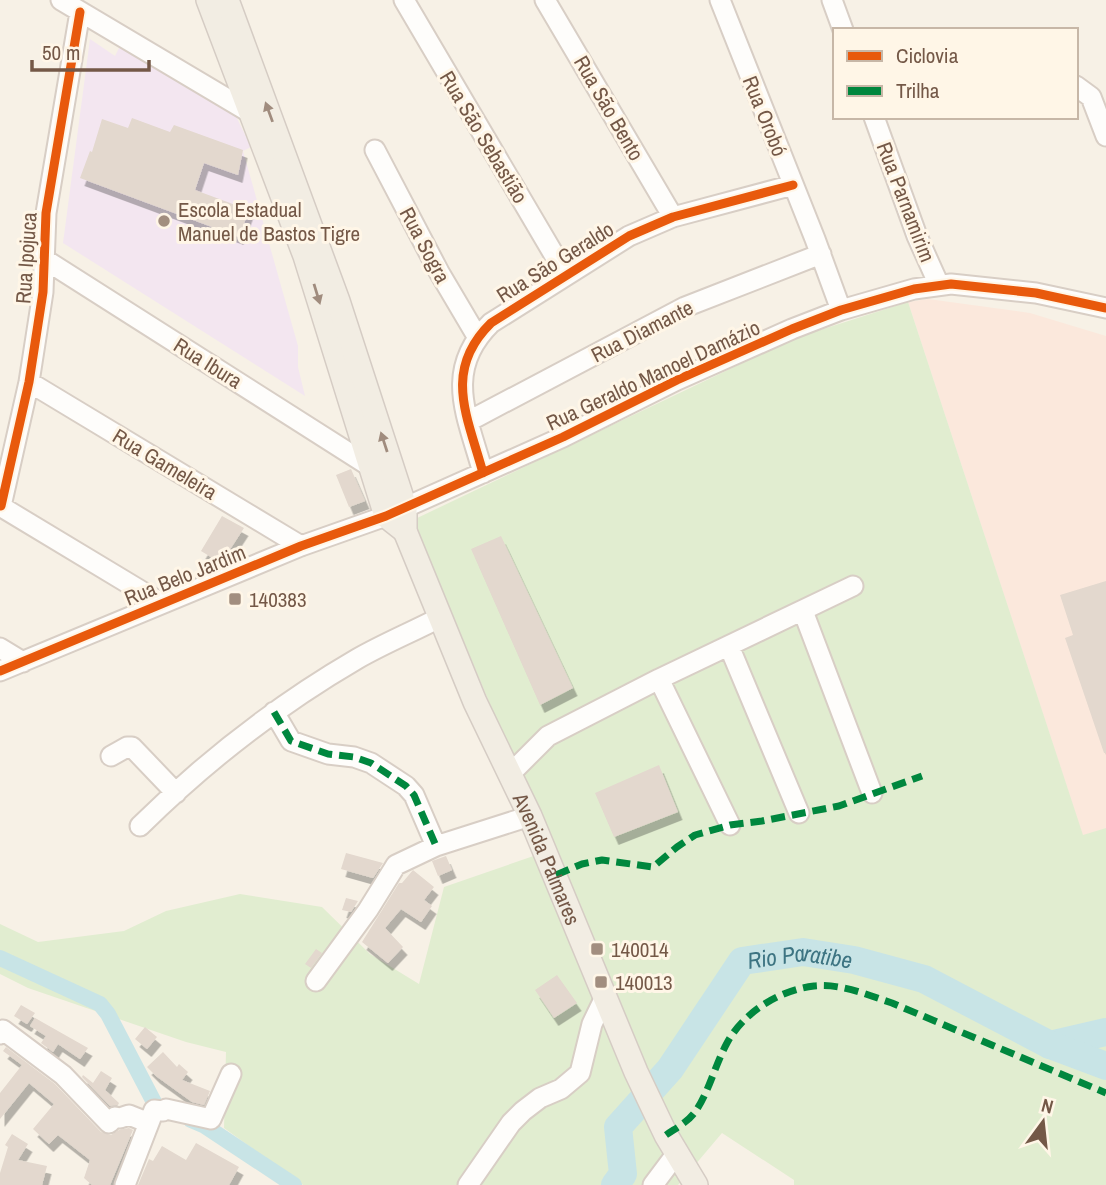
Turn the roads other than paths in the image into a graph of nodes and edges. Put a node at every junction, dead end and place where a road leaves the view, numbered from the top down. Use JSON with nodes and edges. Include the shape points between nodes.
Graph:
{"nodes":[{"id":1,"x":61,"y":0,"type":"edge"},
{"id":2,"x":208,"y":0,"type":"edge"},
{"id":3,"x":227,"y":0,"type":"edge"},
{"id":4,"x":404,"y":0,"type":"edge"},
{"id":5,"x":545,"y":0,"type":"edge"},
{"id":6,"x":720,"y":0,"type":"edge"},
{"id":7,"x":832,"y":0,"type":"edge"},
{"id":8,"x":80,"y":12,"type":"junction"},
{"id":9,"x":842,"y":28,"type":"edge"},
{"id":10,"x":1078,"y":87,"type":"edge"},
{"id":11,"x":251,"y":113,"type":"junction"},
{"id":12,"x":875,"y":119,"type":"edge"},
{"id":13,"x":1106,"y":136,"type":"edge"},
{"id":14,"x":375,"y":150,"type":"dead end"},
{"id":15,"x":793,"y":185,"type":"junction"},
{"id":16,"x":673,"y":217,"type":"junction"},
{"id":17,"x":821,"y":254,"type":"junction"},
{"id":18,"x":44,"y":259,"type":"junction"},
{"id":19,"x":566,"y":275,"type":"junction"},
{"id":20,"x":939,"y":285,"type":"junction"},
{"id":21,"x":1106,"y":308,"type":"edge"},
{"id":22,"x":841,"y":310,"type":"junction"},
{"id":23,"x":478,"y":338,"type":"junction"},
{"id":24,"x":29,"y":383,"type":"junction"},
{"id":25,"x":469,"y":421,"type":"junction"},
{"id":26,"x":371,"y":467,"type":"junction"},
{"id":27,"x":483,"y":473,"type":"junction"},
{"id":28,"x":1,"y":506,"type":"edge"},
{"id":29,"x":396,"y":511,"type":"junction"},
{"id":30,"x":301,"y":546,"type":"junction"},
{"id":31,"x":853,"y":586,"type":"dead end"},
{"id":32,"x":161,"y":603,"type":"junction"},
{"id":33,"x":803,"y":611,"type":"junction"},
{"id":34,"x":439,"y":618,"type":"junction"},
{"id":35,"x":729,"y":646,"type":"junction"},
{"id":36,"x":0,"y":648,"type":"edge"},
{"id":37,"x":23,"y":663,"type":"junction"},
{"id":38,"x":0,"y":671,"type":"edge"},
{"id":39,"x":659,"y":679,"type":"junction"},
{"id":40,"x":274,"y":712,"type":"junction"},
{"id":41,"x":111,"y":757,"type":"dead end"},
{"id":42,"x":511,"y":773,"type":"junction"},
{"id":43,"x":176,"y":793,"type":"junction"},
{"id":44,"x":872,"y":793,"type":"dead end"},
{"id":45,"x":799,"y":813,"type":"dead end"},
{"id":46,"x":530,"y":816,"type":"junction"},
{"id":47,"x":730,"y":825,"type":"dead end"},
{"id":48,"x":140,"y":826,"type":"dead end"},
{"id":49,"x":436,"y":846,"type":"junction"},
{"id":50,"x":316,"y":981,"type":"dead end"},
{"id":51,"x":606,"y":997,"type":"junction"},
{"id":52,"x":0,"y":1034,"type":"edge"},
{"id":53,"x":231,"y":1074,"type":"dead end"},
{"id":54,"x":156,"y":1114,"type":"junction"},
{"id":55,"x":677,"y":1153,"type":"junction"},
{"id":56,"x":125,"y":1185,"type":"edge"},
{"id":57,"x":468,"y":1185,"type":"edge"},
{"id":58,"x":653,"y":1185,"type":"edge"},
{"id":59,"x":696,"y":1185,"type":"edge"}],
"edges":[{"from":1,"to":8,"type":"street"},
{"from":2,"to":11,"type":"main road","name":"Avenida Palmares"},
{"from":29,"to":3,"type":"main road","name":"Avenida Palmares","one_way":true,"via":[[338,301]]},
{"from":4,"to":19,"type":"street","name":"Rua São Sebastião"},
{"from":5,"to":16,"type":"street","name":"Rua São Bento"},
{"from":6,"to":15,"type":"street","name":"Rua Orobó"},
{"from":7,"to":9,"type":"street"},
{"from":8,"to":11,"type":"street"},
{"from":8,"to":18,"type":"street","name":"Rua Ipojuca","via":[[48,203]]},
{"from":10,"to":13,"type":"street","via":[[1091,97]]},
{"from":11,"to":26,"type":"main road","name":"Avenida Palmares","one_way":true,"via":[[305,256]]},
{"from":12,"to":20,"type":"street","name":"Rua Parnamirim"},
{"from":14,"to":23,"type":"street","name":"Rua Sogra"},
{"from":15,"to":16,"type":"street","name":"Rua São Geraldo"},
{"from":15,"to":17,"type":"street","name":"Rua Orobó"},
{"from":16,"to":19,"type":"street","name":"Rua São Geraldo","via":[[629,236]]},
{"from":17,"to":22,"type":"street","name":"Rua Orobó"},
{"from":17,"to":25,"type":"street","name":"Rua Diamante","via":[[685,307]]},
{"from":18,"to":24,"type":"street","name":"Rua Ipojuca"},
{"from":18,"to":26,"type":"street","name":"Rua Ibura"},
{"from":19,"to":23,"type":"street","name":"Rua São Geraldo","via":[[491,323]]},
{"from":20,"to":21,"type":"street","name":"Rua Geraldo Manoel Damázio","via":[[986,286]]},
{"from":20,"to":22,"type":"street","name":"Rua Geraldo Manoel Damázio"},
{"from":22,"to":27,"type":"street","name":"Rua Geraldo Manoel Damázio","via":[[677,380]]},
{"from":23,"to":25,"type":"street","name":"Rua São Geraldo","via":[[461,379]]},
{"from":24,"to":28,"type":"street","name":"Rua Ipojuca"},
{"from":24,"to":30,"type":"street","name":"Rua Gameleira"},
{"from":25,"to":27,"type":"street","name":"Rua São Geraldo"},
{"from":26,"to":29,"type":"main road","name":"Avenida Palmares"},
{"from":27,"to":29,"type":"street","name":"Rua Geraldo Manoel Damázio"},
{"from":28,"to":32,"type":"street"},
{"from":29,"to":30,"type":"street","name":"Rua Belo Jardim"},
{"from":29,"to":34,"type":"main road","name":"Avenida Palmares"},
{"from":30,"to":32,"type":"street","name":"Rua Belo Jardim"},
{"from":31,"to":33,"type":"street"},
{"from":32,"to":37,"type":"street","name":"Rua Belo Jardim"},
{"from":33,"to":35,"type":"street"},
{"from":33,"to":44,"type":"street"},
{"from":34,"to":40,"type":"street","via":[[360,657]]},
{"from":34,"to":42,"type":"main road","name":"Avenida Palmares"},
{"from":35,"to":39,"type":"street"},
{"from":35,"to":45,"type":"street"},
{"from":36,"to":37,"type":"street"},
{"from":37,"to":38,"type":"street","name":"Rua Belo Jardim"},
{"from":39,"to":42,"type":"street","via":[[548,736]]},
{"from":39,"to":47,"type":"street"},
{"from":40,"to":43,"type":"street"},
{"from":40,"to":49,"type":"street","via":[[287,736],[298,744],[371,763],[406,786]]},
{"from":41,"to":43,"type":"street","via":[[132,747]]},
{"from":42,"to":46,"type":"main road","name":"Avenida Palmares"},
{"from":43,"to":48,"type":"street"},
{"from":46,"to":49,"type":"street"},
{"from":46,"to":51,"type":"main road","name":"Avenida Palmares"},
{"from":49,"to":50,"type":"street","via":[[396,865]]},
{"from":51,"to":55,"type":"main road","name":"Avenida Palmares"},
{"from":51,"to":57,"type":"street","via":[[592,1024],[580,1073],[511,1123]]},
{"from":52,"to":54,"type":"street","via":[[3,1030],[63,1075],[109,1123],[115,1116]]},
{"from":53,"to":54,"type":"street","via":[[211,1119]]},
{"from":54,"to":56,"type":"street"},
{"from":55,"to":58,"type":"street"},
{"from":55,"to":59,"type":"main road","name":"Avenida Palmares"}]}
